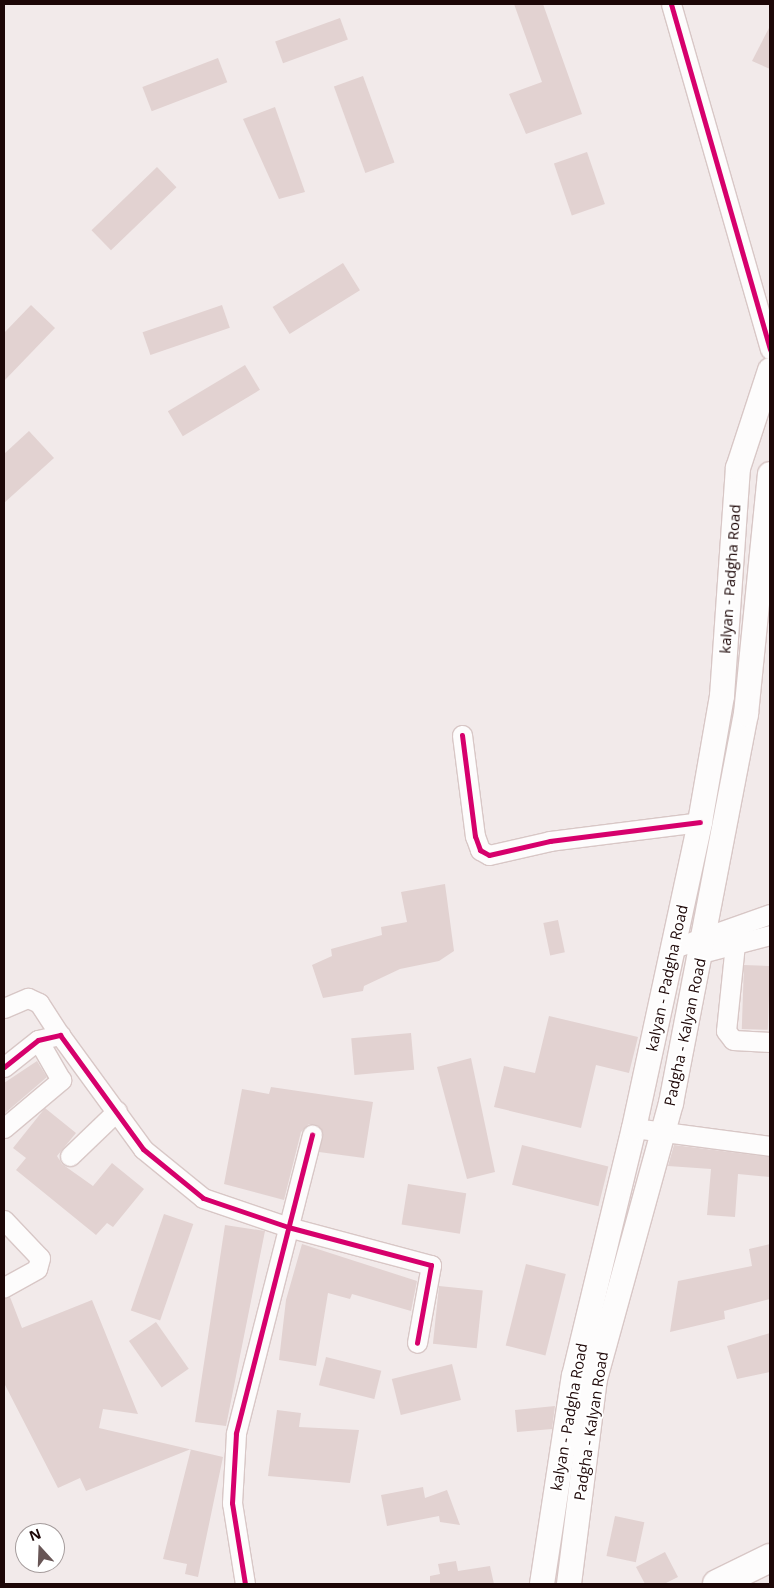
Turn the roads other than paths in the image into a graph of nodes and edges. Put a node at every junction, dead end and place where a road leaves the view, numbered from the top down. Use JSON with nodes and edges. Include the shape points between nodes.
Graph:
{"nodes":[{"id":1,"x":671,"y":4,"type":"edge"},
{"id":2,"x":770,"y":349,"type":"edge"},
{"id":3,"x":770,"y":370,"type":"edge"},
{"id":4,"x":770,"y":474,"type":"edge"},
{"id":5,"x":722,"y":696,"type":"junction"},
{"id":6,"x":748,"y":700,"type":"junction"},
{"id":7,"x":462,"y":735,"type":"dead end"},
{"id":8,"x":700,"y":822,"type":"junction"},
{"id":9,"x":770,"y":914,"type":"edge"},
{"id":10,"x":770,"y":935,"type":"edge"},
{"id":11,"x":735,"y":944,"type":"junction"},
{"id":12,"x":703,"y":946,"type":"junction"},
{"id":13,"x":674,"y":948,"type":"junction"},
{"id":14,"x":4,"y":1008,"type":"edge"},
{"id":15,"x":60,"y":1035,"type":"junction"},
{"id":16,"x":38,"y":1040,"type":"junction"},
{"id":17,"x":770,"y":1042,"type":"edge"},
{"id":18,"x":4,"y":1067,"type":"edge"},
{"id":19,"x":90,"y":1071,"type":"junction"},
{"id":20,"x":61,"y":1080,"type":"junction"},
{"id":21,"x":117,"y":1111,"type":"junction"},
{"id":22,"x":4,"y":1128,"type":"edge"},
{"id":23,"x":634,"y":1128,"type":"junction"},
{"id":24,"x":661,"y":1133,"type":"junction"},
{"id":25,"x":312,"y":1135,"type":"dead end"},
{"id":26,"x":770,"y":1146,"type":"edge"},
{"id":27,"x":70,"y":1156,"type":"dead end"},
{"id":28,"x":4,"y":1220,"type":"edge"},
{"id":29,"x":288,"y":1227,"type":"junction"},
{"id":30,"x":604,"y":1252,"type":"junction"},
{"id":31,"x":628,"y":1255,"type":"junction"},
{"id":32,"x":4,"y":1287,"type":"edge"},
{"id":33,"x":417,"y":1343,"type":"dead end"},
{"id":34,"x":584,"y":1377,"type":"junction"},
{"id":35,"x":770,"y":1558,"type":"edge"},
{"id":36,"x":246,"y":1584,"type":"edge"},
{"id":37,"x":542,"y":1584,"type":"edge"},
{"id":38,"x":569,"y":1584,"type":"edge"},
{"id":39,"x":717,"y":1584,"type":"edge"}],
"edges":[{"from":1,"to":2,"type":"street"},
{"from":3,"to":5,"type":"main road","name":"kalyan - Padgha Road","via":[[738,468]]},
{"from":4,"to":6,"type":"main road","name":"Padgha - Kalyan Road"},
{"from":5,"to":6,"type":"main road"},
{"from":5,"to":8,"type":"main road","name":"kalyan - Padgha Road"},
{"from":6,"to":12,"type":"main road","name":"Padgha - Kalyan Road"},
{"from":7,"to":8,"type":"street","via":[[476,836],[480,850],[489,855],[550,841]]},
{"from":8,"to":13,"type":"main road","name":"kalyan - Padgha Road"},
{"from":9,"to":12,"type":"street"},
{"from":10,"to":11,"type":"street"},
{"from":11,"to":12,"type":"street"},
{"from":11,"to":17,"type":"street","via":[[726,1031],[733,1040]]},
{"from":12,"to":13,"type":"street"},
{"from":12,"to":24,"type":"main road","name":"Padgha - Kalyan Road"},
{"from":13,"to":23,"type":"main road","name":"kalyan - Padgha Road"},
{"from":14,"to":15,"type":"street","via":[[28,998],[39,1003]]},
{"from":15,"to":16,"type":"street"},
{"from":15,"to":19,"type":"street"},
{"from":16,"to":18,"type":"street"},
{"from":16,"to":20,"type":"street"},
{"from":19,"to":20,"type":"street"},
{"from":19,"to":21,"type":"street"},
{"from":20,"to":22,"type":"street"},
{"from":21,"to":27,"type":"street"},
{"from":21,"to":29,"type":"street","via":[[143,1149],[203,1198]]},
{"from":23,"to":24,"type":"street"},
{"from":23,"to":30,"type":"main road","name":"kalyan - Padgha Road"},
{"from":24,"to":26,"type":"street"},
{"from":24,"to":31,"type":"main road","name":"Padgha - Kalyan Road"},
{"from":25,"to":29,"type":"street"},
{"from":28,"to":32,"type":"street","via":[[40,1258],[37,1269]]},
{"from":29,"to":33,"type":"street","via":[[431,1265]]},
{"from":29,"to":36,"type":"street","via":[[236,1433],[232,1503]]},
{"from":30,"to":31,"type":"main road"},
{"from":30,"to":34,"type":"main road","name":"kalyan - Padgha Road"},
{"from":31,"to":34,"type":"main road","name":"Padgha - Kalyan Road"},
{"from":34,"to":37,"type":"main road","name":"kalyan - Padgha Road"},
{"from":34,"to":38,"type":"main road","name":"Padgha - Kalyan Road"},
{"from":35,"to":39,"type":"highway"}]}
